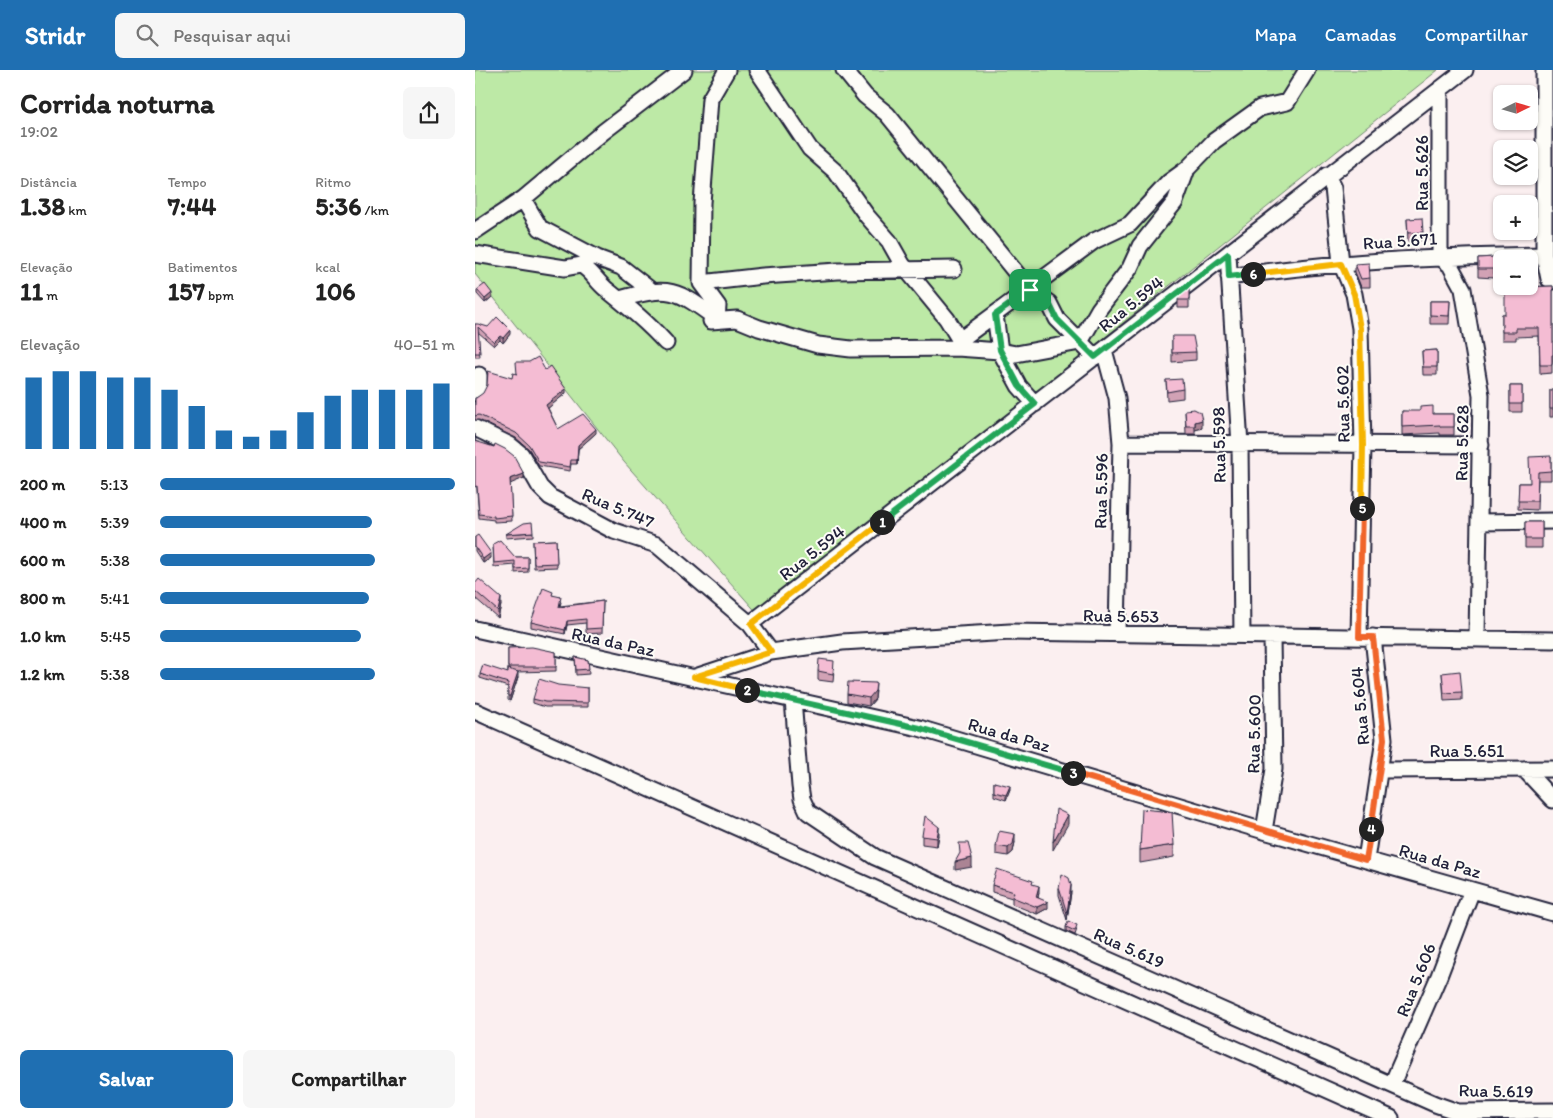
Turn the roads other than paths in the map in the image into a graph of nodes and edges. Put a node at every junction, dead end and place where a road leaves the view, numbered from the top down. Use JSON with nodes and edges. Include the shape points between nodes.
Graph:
{"nodes":[{"id":1,"x":684,"y":70,"type":"edge"},
{"id":2,"x":727,"y":70,"type":"edge"},
{"id":3,"x":757,"y":70,"type":"edge"},
{"id":4,"x":844,"y":70,"type":"edge"},
{"id":5,"x":1307,"y":70,"type":"edge"},
{"id":6,"x":1465,"y":70,"type":"edge"},
{"id":7,"x":1544,"y":70,"type":"edge"},
{"id":8,"x":1446,"y":80,"type":"edge"},
{"id":9,"x":1548,"y":99,"type":"edge"},
{"id":10,"x":1187,"y":169,"type":"junction"},
{"id":11,"x":1327,"y":175,"type":"junction"},
{"id":12,"x":523,"y":199,"type":"junction"},
{"id":13,"x":475,"y":232,"type":"edge"},
{"id":14,"x":475,"y":254,"type":"edge"},
{"id":15,"x":1228,"y":254,"type":"junction"},
{"id":16,"x":1544,"y":256,"type":"junction"},
{"id":17,"x":1440,"y":257,"type":"junction"},
{"id":18,"x":1341,"y":264,"type":"junction"},
{"id":19,"x":907,"y":269,"type":"junction"},
{"id":20,"x":955,"y":269,"type":"dead end"},
{"id":21,"x":1229,"y":277,"type":"junction"},
{"id":22,"x":1553,"y":281,"type":"edge"},
{"id":23,"x":701,"y":283,"type":"junction"},
{"id":24,"x":1030,"y":290,"type":"junction"},
{"id":25,"x":653,"y":292,"type":"junction"},
{"id":26,"x":620,"y":299,"type":"junction"},
{"id":27,"x":995,"y":315,"type":"junction"},
{"id":28,"x":714,"y":320,"type":"junction"},
{"id":29,"x":665,"y":342,"type":"dead end"},
{"id":30,"x":1079,"y":342,"type":"junction"},
{"id":31,"x":959,"y":345,"type":"junction"},
{"id":32,"x":1000,"y":350,"type":"junction"},
{"id":33,"x":1100,"y":353,"type":"junction"},
{"id":34,"x":479,"y":375,"type":"dead end"},
{"id":35,"x":475,"y":393,"type":"edge"},
{"id":36,"x":1035,"y":404,"type":"junction"},
{"id":37,"x":475,"y":428,"type":"edge"},
{"id":38,"x":1121,"y":443,"type":"junction"},
{"id":39,"x":1240,"y":445,"type":"junction"},
{"id":40,"x":1363,"y":445,"type":"junction"},
{"id":41,"x":1481,"y":445,"type":"junction"},
{"id":42,"x":1553,"y":521,"type":"edge"},
{"id":43,"x":1479,"y":522,"type":"junction"},
{"id":44,"x":751,"y":624,"type":"junction"},
{"id":45,"x":475,"y":629,"type":"edge"},
{"id":46,"x":1117,"y":634,"type":"junction"},
{"id":47,"x":1242,"y":635,"type":"junction"},
{"id":48,"x":1271,"y":637,"type":"junction"},
{"id":49,"x":1366,"y":637,"type":"junction"},
{"id":50,"x":1477,"y":638,"type":"junction"},
{"id":51,"x":1553,"y":640,"type":"edge"},
{"id":52,"x":771,"y":652,"type":"junction"},
{"id":53,"x":694,"y":677,"type":"junction"},
{"id":54,"x":793,"y":700,"type":"junction"},
{"id":55,"x":475,"y":711,"type":"edge"},
{"id":56,"x":1553,"y":768,"type":"edge"},
{"id":57,"x":1524,"y":769,"type":"junction"},
{"id":58,"x":1381,"y":770,"type":"junction"},
{"id":59,"x":1553,"y":800,"type":"edge"},
{"id":60,"x":1264,"y":831,"type":"junction"},
{"id":61,"x":1366,"y":860,"type":"junction"},
{"id":62,"x":1472,"y":890,"type":"junction"},
{"id":63,"x":1553,"y":913,"type":"edge"},
{"id":64,"x":1392,"y":1084,"type":"junction"},
{"id":65,"x":1553,"y":1111,"type":"edge"},
{"id":66,"x":1391,"y":1118,"type":"edge"}],
"edges":[{"from":1,"to":12,"type":"street"},
{"from":2,"to":23,"type":"street","via":[[710,99],[702,203]]},
{"from":3,"to":19,"type":"street","via":[[811,148],[836,172]]},
{"from":4,"to":24,"type":"street","via":[[865,96],[887,114]]},
{"from":5,"to":10,"type":"street","via":[[1287,102],[1260,108],[1214,141]]},
{"from":6,"to":8,"type":"street","name":"Rua 5.594"},
{"from":7,"to":9,"type":"street"},
{"from":8,"to":11,"type":"street","name":"Rua 5.594"},
{"from":8,"to":17,"type":"street","name":"Rua 5.626"},
{"from":9,"to":16,"type":"street"},
{"from":10,"to":24,"type":"street","via":[[1169,182],[1130,224],[1094,241]]},
{"from":10,"to":30,"type":"street","via":[[1175,202],[1140,246],[1130,268],[1099,308]]},
{"from":11,"to":15,"type":"street","name":"Rua 5.594"},
{"from":11,"to":18,"type":"street","name":"Rua 5.602","via":[[1333,188]]},
{"from":12,"to":13,"type":"street"},
{"from":12,"to":25,"type":"street","via":[[540,228],[621,267]]},
{"from":14,"to":26,"type":"street","via":[[565,268],[581,265]]},
{"from":15,"to":21,"type":"street","name":"Rua 5.598"},
{"from":15,"to":33,"type":"street","name":"Rua 5.594"},
{"from":16,"to":17,"type":"street","name":"Rua 5.671"},
{"from":16,"to":22,"type":"street","via":[[1546,274]]},
{"from":17,"to":18,"type":"street","name":"Rua 5.671"},
{"from":17,"to":41,"type":"street","name":"Rua 5.628","via":[[1457,275],[1466,301],[1481,396]]},
{"from":18,"to":21,"type":"street","name":"Rua 5.671"},
{"from":18,"to":40,"type":"street","name":"Rua 5.602","via":[[1354,294],[1360,328]]},
{"from":19,"to":20,"type":"street"},
{"from":19,"to":23,"type":"street","via":[[763,276]]},
{"from":19,"to":31,"type":"street","via":[[947,319]]},
{"from":21,"to":39,"type":"street","name":"Rua 5.598"},
{"from":23,"to":28,"type":"street","via":[[718,306]]},
{"from":24,"to":27,"type":"street"},
{"from":24,"to":30,"type":"street","via":[[1049,303],[1057,319]]},
{"from":25,"to":26,"type":"street"},
{"from":25,"to":28,"type":"street","via":[[671,291],[692,301]]},
{"from":26,"to":29,"type":"street"},
{"from":27,"to":31,"type":"street","via":[[964,337]]},
{"from":27,"to":32,"type":"street"},
{"from":28,"to":31,"type":"street","via":[[737,319],[818,345],[851,349]]},
{"from":30,"to":32,"type":"street","via":[[1016,354]]},
{"from":30,"to":33,"type":"street"},
{"from":31,"to":32,"type":"street"},
{"from":32,"to":36,"type":"street","via":[[1019,386]]},
{"from":33,"to":36,"type":"street","name":"Rua 5.594"},
{"from":33,"to":38,"type":"street","name":"Rua 5.596","via":[[1117,398]]},
{"from":34,"to":35,"type":"street"},
{"from":36,"to":44,"type":"street","name":"Rua 5.594"},
{"from":37,"to":44,"type":"street","name":"Rua 5.747","via":[[510,444],[521,454],[540,487],[550,496],[614,531],[657,545]]},
{"from":38,"to":39,"type":"street"},
{"from":38,"to":46,"type":"street","name":"Rua 5.596"},
{"from":39,"to":40,"type":"street"},
{"from":39,"to":47,"type":"street","name":"Rua 5.598"},
{"from":40,"to":41,"type":"street"},
{"from":40,"to":49,"type":"street","name":"Rua 5.602"},
{"from":41,"to":43,"type":"street","name":"Rua 5.628"},
{"from":42,"to":43,"type":"street"},
{"from":43,"to":50,"type":"street","name":"Rua 5.628"},
{"from":44,"to":52,"type":"street","name":"Rua 5.747"},
{"from":45,"to":53,"type":"street","name":"Rua da Paz"},
{"from":46,"to":47,"type":"street","name":"Rua 5.653"},
{"from":46,"to":52,"type":"street","name":"Rua 5.653","via":[[1009,632],[843,642]]},
{"from":47,"to":48,"type":"street","name":"Rua 5.653"},
{"from":48,"to":49,"type":"street","name":"Rua 5.653"},
{"from":48,"to":60,"type":"street","name":"Rua 5.600","via":[[1274,769]]},
{"from":49,"to":50,"type":"street","name":"Rua 5.653"},
{"from":49,"to":58,"type":"street","name":"Rua 5.604","via":[[1384,739]]},
{"from":50,"to":51,"type":"street","name":"Rua 5.653"},
{"from":52,"to":53,"type":"street","name":"Rua 5.653"},
{"from":53,"to":54,"type":"street","name":"Rua da Paz"},
{"from":54,"to":60,"type":"street","name":"Rua da Paz","via":[[919,728]]},
{"from":54,"to":64,"type":"street","name":"Rua 5.619","via":[[800,786],[808,812],[875,857]]},
{"from":55,"to":66,"type":"street"},
{"from":56,"to":57,"type":"street","name":"Rua 5.651"},
{"from":57,"to":58,"type":"street","name":"Rua 5.651"},
{"from":57,"to":59,"type":"street"},
{"from":58,"to":61,"type":"street","name":"Rua 5.604"},
{"from":60,"to":61,"type":"street","name":"Rua da Paz"},
{"from":61,"to":62,"type":"street","name":"Rua da Paz"},
{"from":62,"to":63,"type":"street","name":"Rua da Paz"},
{"from":62,"to":64,"type":"street","name":"Rua 5.606"},
{"from":64,"to":65,"type":"street","name":"Rua 5.619","via":[[1458,1112]]}]}
